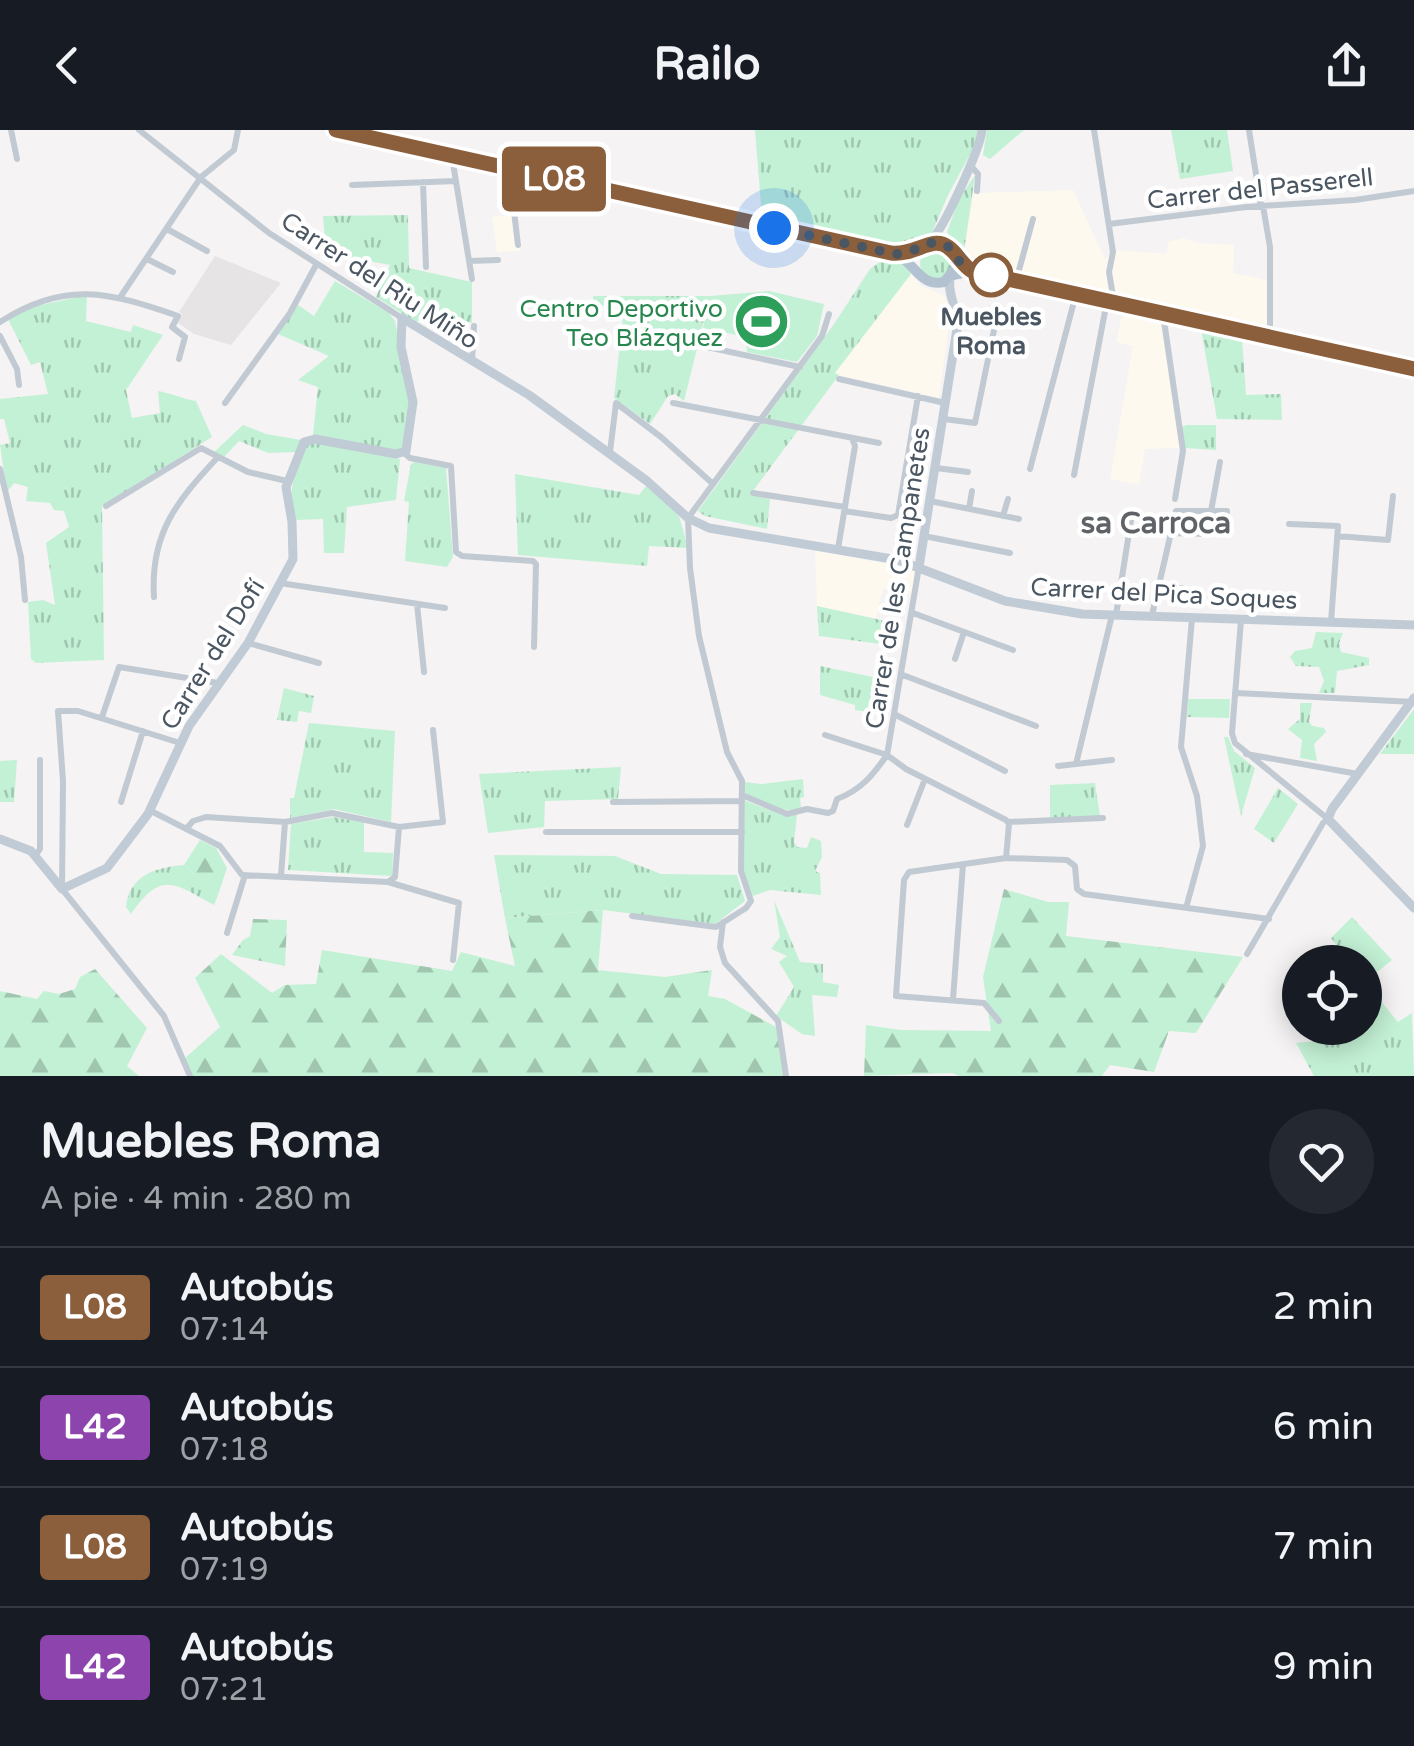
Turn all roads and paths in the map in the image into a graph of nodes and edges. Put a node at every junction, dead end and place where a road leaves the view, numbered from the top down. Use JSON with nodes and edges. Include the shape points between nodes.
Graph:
{"nodes":[{"id":1,"x":11,"y":130,"type":"edge"},
{"id":2,"x":139,"y":130,"type":"edge"},
{"id":3,"x":238,"y":130,"type":"edge"},
{"id":4,"x":336,"y":130,"type":"edge"},
{"id":5,"x":982,"y":130,"type":"edge"},
{"id":6,"x":1094,"y":130,"type":"edge"},
{"id":7,"x":1249,"y":130,"type":"edge"},
{"id":8,"x":452,"y":156,"type":"junction"},
{"id":9,"x":16,"y":160,"type":"dead end"},
{"id":10,"x":971,"y":166,"type":"junction"},
{"id":11,"x":509,"y":168,"type":"junction"},
{"id":12,"x":200,"y":180,"type":"junction"},
{"id":13,"x":456,"y":181,"type":"junction"},
{"id":14,"x":423,"y":182,"type":"junction"},
{"id":15,"x":352,"y":186,"type":"dead end"},
{"id":16,"x":976,"y":191,"type":"dead end"},
{"id":17,"x":1414,"y":191,"type":"edge"},
{"id":18,"x":1262,"y":206,"type":"junction"},
{"id":19,"x":1032,"y":219,"type":"dead end"},
{"id":20,"x":942,"y":223,"type":"junction"},
{"id":21,"x":1110,"y":224,"type":"junction"},
{"id":22,"x":167,"y":229,"type":"junction"},
{"id":23,"x":518,"y":245,"type":"dead end"},
{"id":24,"x":924,"y":246,"type":"junction"},
{"id":25,"x":207,"y":251,"type":"dead end"},
{"id":26,"x":952,"y":252,"type":"junction"},
{"id":27,"x":895,"y":254,"type":"junction"},
{"id":28,"x":146,"y":259,"type":"junction"},
{"id":29,"x":498,"y":260,"type":"dead end"},
{"id":30,"x":468,"y":261,"type":"junction"},
{"id":31,"x":316,"y":264,"type":"junction"},
{"id":32,"x":426,"y":267,"type":"dead end"},
{"id":33,"x":916,"y":269,"type":"junction"},
{"id":34,"x":972,"y":271,"type":"junction"},
{"id":35,"x":173,"y":272,"type":"dead end"},
{"id":36,"x":951,"y":277,"type":"junction"},
{"id":37,"x":472,"y":280,"type":"dead end"},
{"id":38,"x":1016,"y":281,"type":"junction"},
{"id":39,"x":934,"y":284,"type":"junction"},
{"id":40,"x":1076,"y":294,"type":"junction"},
{"id":41,"x":122,"y":296,"type":"junction"},
{"id":42,"x":950,"y":296,"type":"junction"},
{"id":43,"x":1110,"y":301,"type":"junction"},
{"id":44,"x":1162,"y":313,"type":"junction"},
{"id":45,"x":830,"y":314,"type":"dead end"},
{"id":46,"x":959,"y":314,"type":"junction"},
{"id":47,"x":402,"y":318,"type":"junction"},
{"id":48,"x":0,"y":322,"type":"edge"},
{"id":49,"x":474,"y":326,"type":"dead end"},
{"id":50,"x":0,"y":336,"type":"edge"},
{"id":51,"x":1270,"y":337,"type":"junction"},
{"id":52,"x":707,"y":347,"type":"dead end"},
{"id":53,"x":179,"y":359,"type":"dead end"},
{"id":54,"x":472,"y":363,"type":"junction"},
{"id":55,"x":800,"y":367,"type":"junction"},
{"id":56,"x":1414,"y":369,"type":"edge"},
{"id":57,"x":839,"y":379,"type":"dead end"},
{"id":58,"x":19,"y":385,"type":"dead end"},
{"id":59,"x":918,"y":396,"type":"junction"},
{"id":60,"x":673,"y":403,"type":"dead end"},
{"id":61,"x":946,"y":403,"type":"junction"},
{"id":62,"x":225,"y":404,"type":"dead end"},
{"id":63,"x":944,"y":419,"type":"junction"},
{"id":64,"x":758,"y":421,"type":"junction"},
{"id":65,"x":852,"y":440,"type":"junction"},
{"id":66,"x":879,"y":443,"type":"dead end"},
{"id":67,"x":610,"y":452,"type":"junction"},
{"id":68,"x":404,"y":453,"type":"junction"},
{"id":69,"x":218,"y":457,"type":"junction"},
{"id":70,"x":1220,"y":462,"type":"dead end"},
{"id":71,"x":936,"y":468,"type":"junction"},
{"id":72,"x":1030,"y":469,"type":"dead end"},
{"id":73,"x":0,"y":471,"type":"edge"},
{"id":74,"x":968,"y":472,"type":"dead end"},
{"id":75,"x":1074,"y":475,"type":"dead end"},
{"id":76,"x":287,"y":482,"type":"junction"},
{"id":77,"x":713,"y":484,"type":"junction"},
{"id":78,"x":972,"y":490,"type":"dead end"},
{"id":79,"x":752,"y":493,"type":"dead end"},
{"id":80,"x":1392,"y":496,"type":"dead end"},
{"id":81,"x":1175,"y":499,"type":"dead end"},
{"id":82,"x":1008,"y":500,"type":"dead end"},
{"id":83,"x":930,"y":501,"type":"junction"},
{"id":84,"x":106,"y":506,"type":"dead end"},
{"id":85,"x":969,"y":508,"type":"junction"},
{"id":86,"x":845,"y":509,"type":"junction"},
{"id":87,"x":1211,"y":510,"type":"junction"},
{"id":88,"x":1132,"y":514,"type":"dead end"},
{"id":89,"x":1003,"y":516,"type":"junction"},
{"id":90,"x":688,"y":518,"type":"junction"},
{"id":91,"x":1019,"y":519,"type":"dead end"},
{"id":92,"x":1226,"y":523,"type":"dead end"},
{"id":93,"x":1289,"y":524,"type":"dead end"},
{"id":94,"x":1169,"y":533,"type":"junction"},
{"id":95,"x":1207,"y":534,"type":"dead end"},
{"id":96,"x":924,"y":536,"type":"junction"},
{"id":97,"x":1337,"y":536,"type":"junction"},
{"id":98,"x":838,"y":549,"type":"junction"},
{"id":99,"x":1010,"y":553,"type":"dead end"},
{"id":100,"x":920,"y":566,"type":"junction"},
{"id":101,"x":280,"y":582,"type":"junction"},
{"id":102,"x":1184,"y":588,"type":"dead end"},
{"id":103,"x":1157,"y":591,"type":"junction"},
{"id":104,"x":154,"y":597,"type":"dead end"},
{"id":105,"x":25,"y":600,"type":"dead end"},
{"id":106,"x":417,"y":604,"type":"junction"},
{"id":107,"x":444,"y":608,"type":"dead end"},
{"id":108,"x":914,"y":613,"type":"junction"},
{"id":109,"x":1114,"y":615,"type":"junction"},
{"id":110,"x":1152,"y":615,"type":"junction"},
{"id":111,"x":1192,"y":616,"type":"junction"},
{"id":112,"x":1241,"y":618,"type":"junction"},
{"id":113,"x":1331,"y":622,"type":"junction"},
{"id":114,"x":1414,"y":625,"type":"edge"},
{"id":115,"x":964,"y":632,"type":"junction"},
{"id":116,"x":248,"y":644,"type":"junction"},
{"id":117,"x":534,"y":647,"type":"dead end"},
{"id":118,"x":1013,"y":650,"type":"dead end"},
{"id":119,"x":955,"y":659,"type":"dead end"},
{"id":120,"x":319,"y":663,"type":"dead end"},
{"id":121,"x":424,"y":672,"type":"dead end"},
{"id":122,"x":903,"y":675,"type":"junction"},
{"id":123,"x":218,"y":683,"type":"junction"},
{"id":124,"x":1236,"y":693,"type":"junction"},
{"id":125,"x":1413,"y":701,"type":"edge"},
{"id":126,"x":896,"y":715,"type":"junction"},
{"id":127,"x":102,"y":717,"type":"junction"},
{"id":128,"x":1036,"y":726,"type":"dead end"},
{"id":129,"x":433,"y":730,"type":"dead end"},
{"id":130,"x":144,"y":731,"type":"junction"},
{"id":131,"x":825,"y":735,"type":"dead end"},
{"id":132,"x":180,"y":743,"type":"junction"},
{"id":133,"x":1244,"y":753,"type":"junction"},
{"id":134,"x":888,"y":755,"type":"junction"},
{"id":135,"x":1276,"y":759,"type":"junction"},
{"id":136,"x":40,"y":760,"type":"dead end"},
{"id":137,"x":1112,"y":760,"type":"dead end"},
{"id":138,"x":1076,"y":764,"type":"junction"},
{"id":139,"x":1058,"y":766,"type":"dead end"},
{"id":140,"x":1005,"y":771,"type":"dead end"},
{"id":141,"x":1270,"y":774,"type":"junction"},
{"id":142,"x":1358,"y":774,"type":"junction"},
{"id":143,"x":925,"y":780,"type":"junction"},
{"id":144,"x":742,"y":798,"type":"junction"},
{"id":145,"x":122,"y":802,"type":"dead end"},
{"id":146,"x":612,"y":802,"type":"dead end"},
{"id":147,"x":150,"y":811,"type":"junction"},
{"id":148,"x":1103,"y":818,"type":"dead end"},
{"id":149,"x":1328,"y":819,"type":"junction"},
{"id":150,"x":284,"y":822,"type":"junction"},
{"id":151,"x":1008,"y":822,"type":"junction"},
{"id":152,"x":907,"y":824,"type":"dead end"},
{"id":153,"x":399,"y":827,"type":"junction"},
{"id":154,"x":186,"y":829,"type":"junction"},
{"id":155,"x":546,"y":832,"type":"dead end"},
{"id":156,"x":742,"y":832,"type":"junction"},
{"id":157,"x":0,"y":839,"type":"edge"},
{"id":158,"x":36,"y":856,"type":"junction"},
{"id":159,"x":1006,"y":858,"type":"junction"},
{"id":160,"x":963,"y":864,"type":"junction"},
{"id":161,"x":245,"y":875,"type":"junction"},
{"id":162,"x":280,"y":876,"type":"junction"},
{"id":163,"x":388,"y":882,"type":"junction"},
{"id":164,"x":62,"y":888,"type":"junction"},
{"id":165,"x":1186,"y":908,"type":"junction"},
{"id":166,"x":1414,"y":908,"type":"edge"},
{"id":167,"x":632,"y":916,"type":"dead end"},
{"id":168,"x":1268,"y":919,"type":"junction"},
{"id":169,"x":723,"y":921,"type":"junction"},
{"id":170,"x":227,"y":933,"type":"dead end"},
{"id":171,"x":1247,"y":954,"type":"dead end"},
{"id":172,"x":453,"y":960,"type":"dead end"},
{"id":173,"x":954,"y":1000,"type":"junction"},
{"id":174,"x":999,"y":1021,"type":"dead end"},
{"id":175,"x":190,"y":1076,"type":"edge"},
{"id":176,"x":786,"y":1076,"type":"edge"}],
"edges":[{"from":1,"to":9,"type":"street"},
{"from":2,"to":12,"type":"street","name":"Carrer del Riu Miño"},
{"from":3,"to":12,"type":"street","via":[[234,150]]},
{"from":4,"to":8,"type":"main road"},
{"from":5,"to":10,"type":"street"},
{"from":6,"to":21,"type":"street"},
{"from":7,"to":18,"type":"street"},
{"from":8,"to":11,"type":"main road"},
{"from":8,"to":13,"type":"street"},
{"from":10,"to":16,"type":"street","via":[[978,174]]},
{"from":10,"to":20,"type":"street"},
{"from":11,"to":23,"type":"street"},
{"from":11,"to":27,"type":"main road"},
{"from":12,"to":22,"type":"street"},
{"from":12,"to":31,"type":"street","name":"Carrer del Riu Miño"},
{"from":13,"to":14,"type":"street"},
{"from":13,"to":30,"type":"street"},
{"from":14,"to":15,"type":"street"},
{"from":14,"to":32,"type":"street"},
{"from":17,"to":18,"type":"street","name":"Carrer del Passerell"},
{"from":18,"to":21,"type":"street","name":"Carrer del Passerell"},
{"from":18,"to":51,"type":"street","via":[[1270,247]]},
{"from":19,"to":38,"type":"street"},
{"from":20,"to":24,"type":"street"},
{"from":20,"to":26,"type":"street"},
{"from":21,"to":43,"type":"street"},
{"from":22,"to":25,"type":"street"},
{"from":22,"to":28,"type":"street"},
{"from":24,"to":26,"type":"main road"},
{"from":24,"to":27,"type":"main road"},
{"from":24,"to":33,"type":"main road"},
{"from":26,"to":34,"type":"main road"},
{"from":26,"to":36,"type":"main road"},
{"from":27,"to":33,"type":"main road"},
{"from":28,"to":35,"type":"street"},
{"from":28,"to":41,"type":"street"},
{"from":29,"to":30,"type":"street"},
{"from":30,"to":37,"type":"street"},
{"from":31,"to":47,"type":"street","name":"Carrer del Riu Miño"},
{"from":31,"to":62,"type":"street"},
{"from":33,"to":39,"type":"main road"},
{"from":34,"to":36,"type":"main road"},
{"from":34,"to":38,"type":"main road"},
{"from":36,"to":39,"type":"main road"},
{"from":36,"to":42,"type":"street"},
{"from":38,"to":40,"type":"main road"},
{"from":39,"to":42,"type":"street"},
{"from":40,"to":43,"type":"main road"},
{"from":40,"to":72,"type":"street"},
{"from":41,"to":48,"type":"street","via":[[92,292],[26,306]]},
{"from":41,"to":53,"type":"street","via":[[178,316],[172,327],[185,337]]},
{"from":42,"to":46,"type":"street"},
{"from":43,"to":44,"type":"main road"},
{"from":43,"to":75,"type":"street"},
{"from":44,"to":51,"type":"main road"},
{"from":44,"to":81,"type":"street","via":[[1183,451]]},
{"from":45,"to":55,"type":"street"},
{"from":46,"to":61,"type":"street","name":"Carrer de les Campanetes"},
{"from":46,"to":63,"type":"street","via":[[994,325],[975,423]]},
{"from":47,"to":54,"type":"street","name":"Carrer del Riu Miño"},
{"from":47,"to":68,"type":"street","via":[[413,402]]},
{"from":49,"to":54,"type":"street"},
{"from":50,"to":58,"type":"street"},
{"from":51,"to":56,"type":"main road"},
{"from":52,"to":55,"type":"street"},
{"from":54,"to":67,"type":"street","name":"Carrer del Riu Miño"},
{"from":55,"to":64,"type":"street"},
{"from":57,"to":59,"type":"street"},
{"from":59,"to":61,"type":"street"},
{"from":59,"to":86,"type":"street","via":[[898,515]]},
{"from":60,"to":64,"type":"street"},
{"from":61,"to":63,"type":"street","name":"Carrer de les Campanetes"},
{"from":63,"to":71,"type":"street","name":"Carrer de les Campanetes"},
{"from":64,"to":65,"type":"street"},
{"from":64,"to":77,"type":"street"},
{"from":65,"to":66,"type":"street"},
{"from":65,"to":86,"type":"street"},
{"from":67,"to":77,"type":"street","via":[[616,403]]},
{"from":67,"to":90,"type":"street","name":"Carrer del Riu Miño"},
{"from":68,"to":76,"type":"street","via":[[310,439]]},
{"from":68,"to":117,"type":"street","via":[[451,466],[456,552],[534,561]]},
{"from":69,"to":76,"type":"street"},
{"from":69,"to":84,"type":"street","via":[[200,448]]},
{"from":69,"to":104,"type":"street","via":[[168,515]]},
{"from":70,"to":87,"type":"street"},
{"from":71,"to":74,"type":"street"},
{"from":71,"to":83,"type":"street","name":"Carrer de les Campanetes"},
{"from":73,"to":105,"type":"street","via":[[22,557]]},
{"from":76,"to":101,"type":"street","name":"Carrer del Dofí","via":[[293,550]]},
{"from":77,"to":90,"type":"street"},
{"from":78,"to":85,"type":"street"},
{"from":79,"to":86,"type":"street"},
{"from":80,"to":97,"type":"street","via":[[1388,540]]},
{"from":82,"to":89,"type":"street"},
{"from":83,"to":85,"type":"street"},
{"from":83,"to":96,"type":"street","name":"Carrer de les Campanetes"},
{"from":85,"to":89,"type":"street"},
{"from":86,"to":98,"type":"street"},
{"from":87,"to":92,"type":"street","via":[[1227,511]]},
{"from":87,"to":94,"type":"street","via":[[1176,510]]},
{"from":88,"to":109,"type":"street"},
{"from":89,"to":91,"type":"street"},
{"from":90,"to":98,"type":"street","name":"Carrer del Riu Miño","via":[[723,532]]},
{"from":90,"to":144,"type":"street","via":[[699,636]]},
{"from":93,"to":97,"type":"street","via":[[1338,526]]},
{"from":94,"to":95,"type":"street"},
{"from":94,"to":103,"type":"street"},
{"from":96,"to":99,"type":"street"},
{"from":96,"to":100,"type":"street","name":"Carrer de les Campanetes"},
{"from":97,"to":113,"type":"street"},
{"from":98,"to":100,"type":"street","name":"Carrer del Riu Miño"},
{"from":100,"to":108,"type":"street","name":"Carrer de les Campanetes"},
{"from":100,"to":109,"type":"street","name":"Carrer del Pica Soques","via":[[1017,604]]},
{"from":101,"to":106,"type":"street"},
{"from":101,"to":116,"type":"street","name":"Carrer del Dofí"},
{"from":102,"to":103,"type":"street"},
{"from":103,"to":110,"type":"street"},
{"from":106,"to":107,"type":"street"},
{"from":106,"to":121,"type":"street"},
{"from":108,"to":115,"type":"street"},
{"from":108,"to":122,"type":"street","name":"Carrer de les Campanetes"},
{"from":109,"to":110,"type":"street","name":"Carrer del Pica Soques"},
{"from":109,"to":138,"type":"street"},
{"from":110,"to":111,"type":"street","name":"Carrer del Pica Soques"},
{"from":111,"to":112,"type":"street","name":"Carrer del Pica Soques"},
{"from":111,"to":165,"type":"street","via":[[1181,746],[1204,846]]},
{"from":112,"to":113,"type":"street","name":"Carrer del Pica Soques"},
{"from":112,"to":124,"type":"street"},
{"from":113,"to":114,"type":"street","name":"Carrer del Pica Soques"},
{"from":115,"to":118,"type":"street"},
{"from":115,"to":119,"type":"street"},
{"from":116,"to":120,"type":"street"},
{"from":116,"to":123,"type":"street","name":"Carrer del Dofí"},
{"from":122,"to":126,"type":"street","name":"Carrer de les Campanetes"},
{"from":122,"to":128,"type":"street"},
{"from":123,"to":127,"type":"street","via":[[118,667]]},
{"from":123,"to":132,"type":"street","name":"Carrer del Dofí"},
{"from":124,"to":125,"type":"street"},
{"from":124,"to":133,"type":"street","via":[[1232,733]]},
{"from":125,"to":142,"type":"street"},
{"from":126,"to":134,"type":"street","name":"Carrer de les Campanetes"},
{"from":126,"to":140,"type":"street"},
{"from":127,"to":130,"type":"street"},
{"from":127,"to":164,"type":"street","via":[[58,711]]},
{"from":129,"to":153,"type":"street","via":[[443,822]]},
{"from":130,"to":132,"type":"street"},
{"from":130,"to":145,"type":"street"},
{"from":131,"to":134,"type":"street"},
{"from":132,"to":147,"type":"street","name":"Carrer del Dofí"},
{"from":133,"to":135,"type":"street"},
{"from":133,"to":141,"type":"street"},
{"from":134,"to":143,"type":"street","name":"Carrer de les Campanetes"},
{"from":134,"to":144,"type":"street","via":[[854,792],[837,799],[831,813],[807,808],[787,814]]},
{"from":135,"to":141,"type":"street"},
{"from":135,"to":142,"type":"street"},
{"from":136,"to":158,"type":"street"},
{"from":137,"to":138,"type":"street"},
{"from":138,"to":139,"type":"street"},
{"from":141,"to":149,"type":"street"},
{"from":142,"to":149,"type":"street"},
{"from":143,"to":151,"type":"street","name":"Carrer de les Campanetes"},
{"from":143,"to":152,"type":"street"},
{"from":144,"to":146,"type":"street"},
{"from":144,"to":156,"type":"street"},
{"from":147,"to":154,"type":"street"},
{"from":147,"to":164,"type":"street","name":"Carrer del Dofí","via":[[107,868]]},
{"from":148,"to":151,"type":"street"},
{"from":149,"to":166,"type":"street"},
{"from":149,"to":168,"type":"street"},
{"from":150,"to":153,"type":"street","via":[[332,813]]},
{"from":150,"to":154,"type":"street","via":[[206,816]]},
{"from":150,"to":162,"type":"street"},
{"from":151,"to":159,"type":"street"},
{"from":153,"to":163,"type":"street"},
{"from":154,"to":161,"type":"street","via":[[220,846]]},
{"from":155,"to":156,"type":"street"},
{"from":156,"to":169,"type":"street","via":[[742,882],[750,901]]},
{"from":157,"to":158,"type":"street"},
{"from":158,"to":164,"type":"street"},
{"from":159,"to":160,"type":"street"},
{"from":159,"to":165,"type":"street","via":[[1067,860],[1084,894]]},
{"from":160,"to":173,"type":"street"},
{"from":160,"to":173,"type":"street","via":[[909,872],[904,880],[895,993]]},
{"from":161,"to":162,"type":"street"},
{"from":161,"to":170,"type":"street"},
{"from":162,"to":163,"type":"street"},
{"from":163,"to":172,"type":"street","via":[[459,903]]},
{"from":164,"to":175,"type":"street","via":[[164,1016]]},
{"from":165,"to":168,"type":"street"},
{"from":167,"to":169,"type":"street","via":[[716,928]]},
{"from":168,"to":171,"type":"street"},
{"from":169,"to":176,"type":"street","via":[[725,962],[778,1021]]},
{"from":173,"to":174,"type":"street","via":[[984,1003]]}]}
